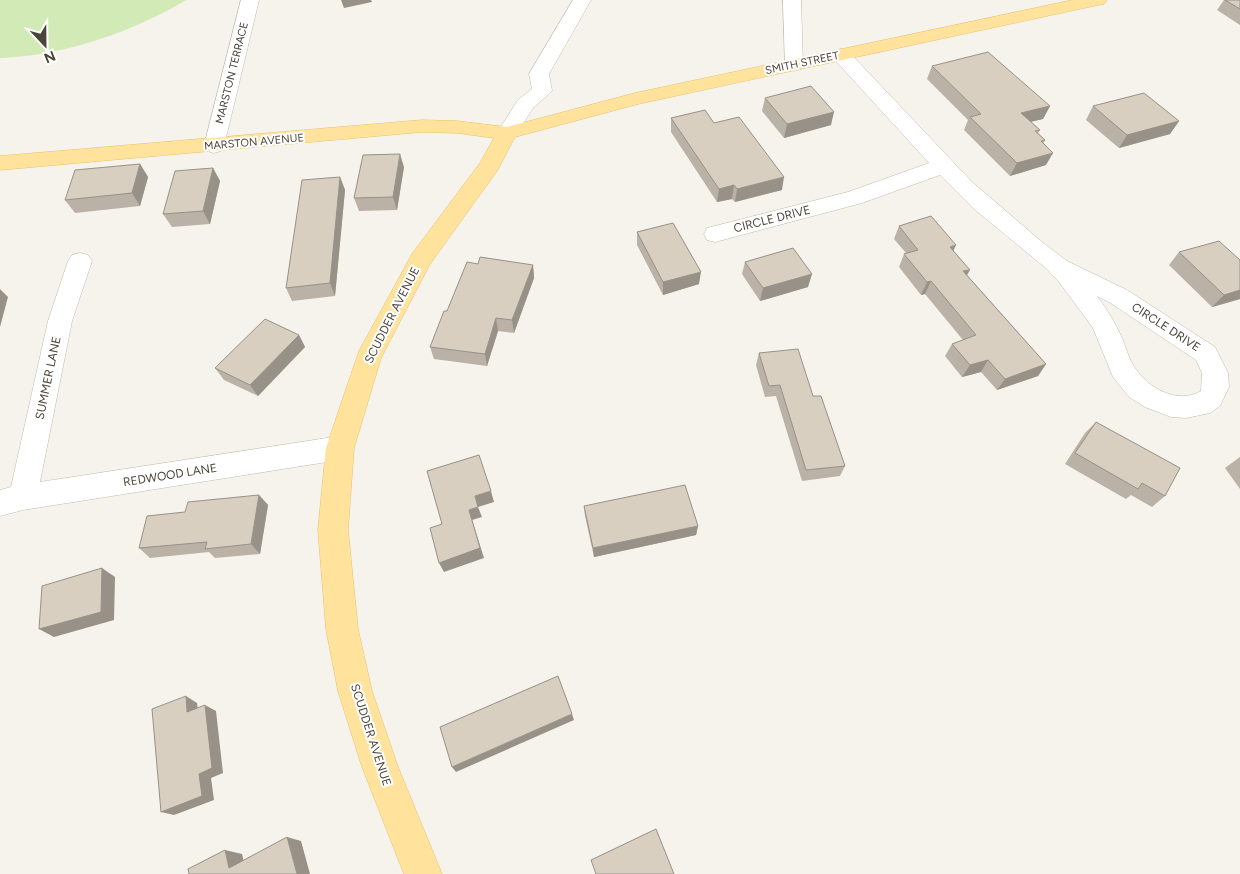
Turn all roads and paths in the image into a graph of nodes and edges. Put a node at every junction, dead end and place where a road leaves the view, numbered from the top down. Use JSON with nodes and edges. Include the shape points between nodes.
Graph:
{"nodes":[{"id":1,"x":250,"y":0,"type":"edge"},
{"id":2,"x":582,"y":0,"type":"edge"},
{"id":3,"x":792,"y":0,"type":"edge"},
{"id":4,"x":1098,"y":0,"type":"edge"},
{"id":5,"x":1070,"y":3,"type":"edge"},
{"id":6,"x":841,"y":55,"type":"junction"},
{"id":7,"x":794,"y":65,"type":"junction"},
{"id":8,"x":507,"y":133,"type":"junction"},
{"id":9,"x":214,"y":146,"type":"junction"},
{"id":10,"x":0,"y":163,"type":"edge"},
{"id":11,"x":943,"y":166,"type":"junction"},
{"id":12,"x":715,"y":234,"type":"dead end"},
{"id":13,"x":80,"y":262,"type":"dead end"},
{"id":14,"x":1059,"y":267,"type":"junction"},
{"id":15,"x":340,"y":448,"type":"junction"},
{"id":16,"x":12,"y":500,"type":"edge"},
{"id":17,"x":423,"y":874,"type":"edge"}],
"edges":[{"from":1,"to":9,"type":"street","name":"MARSTON TERRACE"},
{"from":2,"to":8,"type":"street","name":"SCUDDER AVENUE","via":[[539,74],[542,91],[525,104]]},
{"from":3,"to":7,"type":"street"},
{"from":4,"to":5,"type":"main road","name":"SMITH STREET"},
{"from":5,"to":6,"type":"main road","name":"SMITH STREET"},
{"from":6,"to":7,"type":"main road","name":"SMITH STREET"},
{"from":6,"to":11,"type":"street","name":"CIRCLE DRIVE"},
{"from":7,"to":8,"type":"main road","name":"SMITH STREET","via":[[634,99]]},
{"from":8,"to":9,"type":"main road","name":"MARSTON AVENUE","via":[[457,126],[422,126]]},
{"from":8,"to":15,"type":"main road","name":"SCUDDER AVENUE","via":[[489,166],[420,260],[368,358]]},
{"from":9,"to":10,"type":"main road","name":"MARSTON AVENUE"},
{"from":11,"to":12,"type":"street","name":"CIRCLE DRIVE","via":[[854,198]]},
{"from":11,"to":14,"type":"street","name":"CIRCLE DRIVE","via":[[984,206]]},
{"from":13,"to":16,"type":"street","name":"SUMMER LANE","via":[[60,320]]},
{"from":14,"to":14,"type":"street","name":"CIRCLE DRIVE","via":[[1097,315],[1124,375],[1139,390],[1159,402],[1182,408],[1203,407],[1217,398],[1221,392],[1221,376],[1206,354],[1118,296]]},
{"from":15,"to":16,"type":"street","name":"REDWOOD LANE"},
{"from":15,"to":17,"type":"main road","name":"SCUDDER AVENUE","via":[[333,530],[342,629],[355,691],[380,767]]}]}
